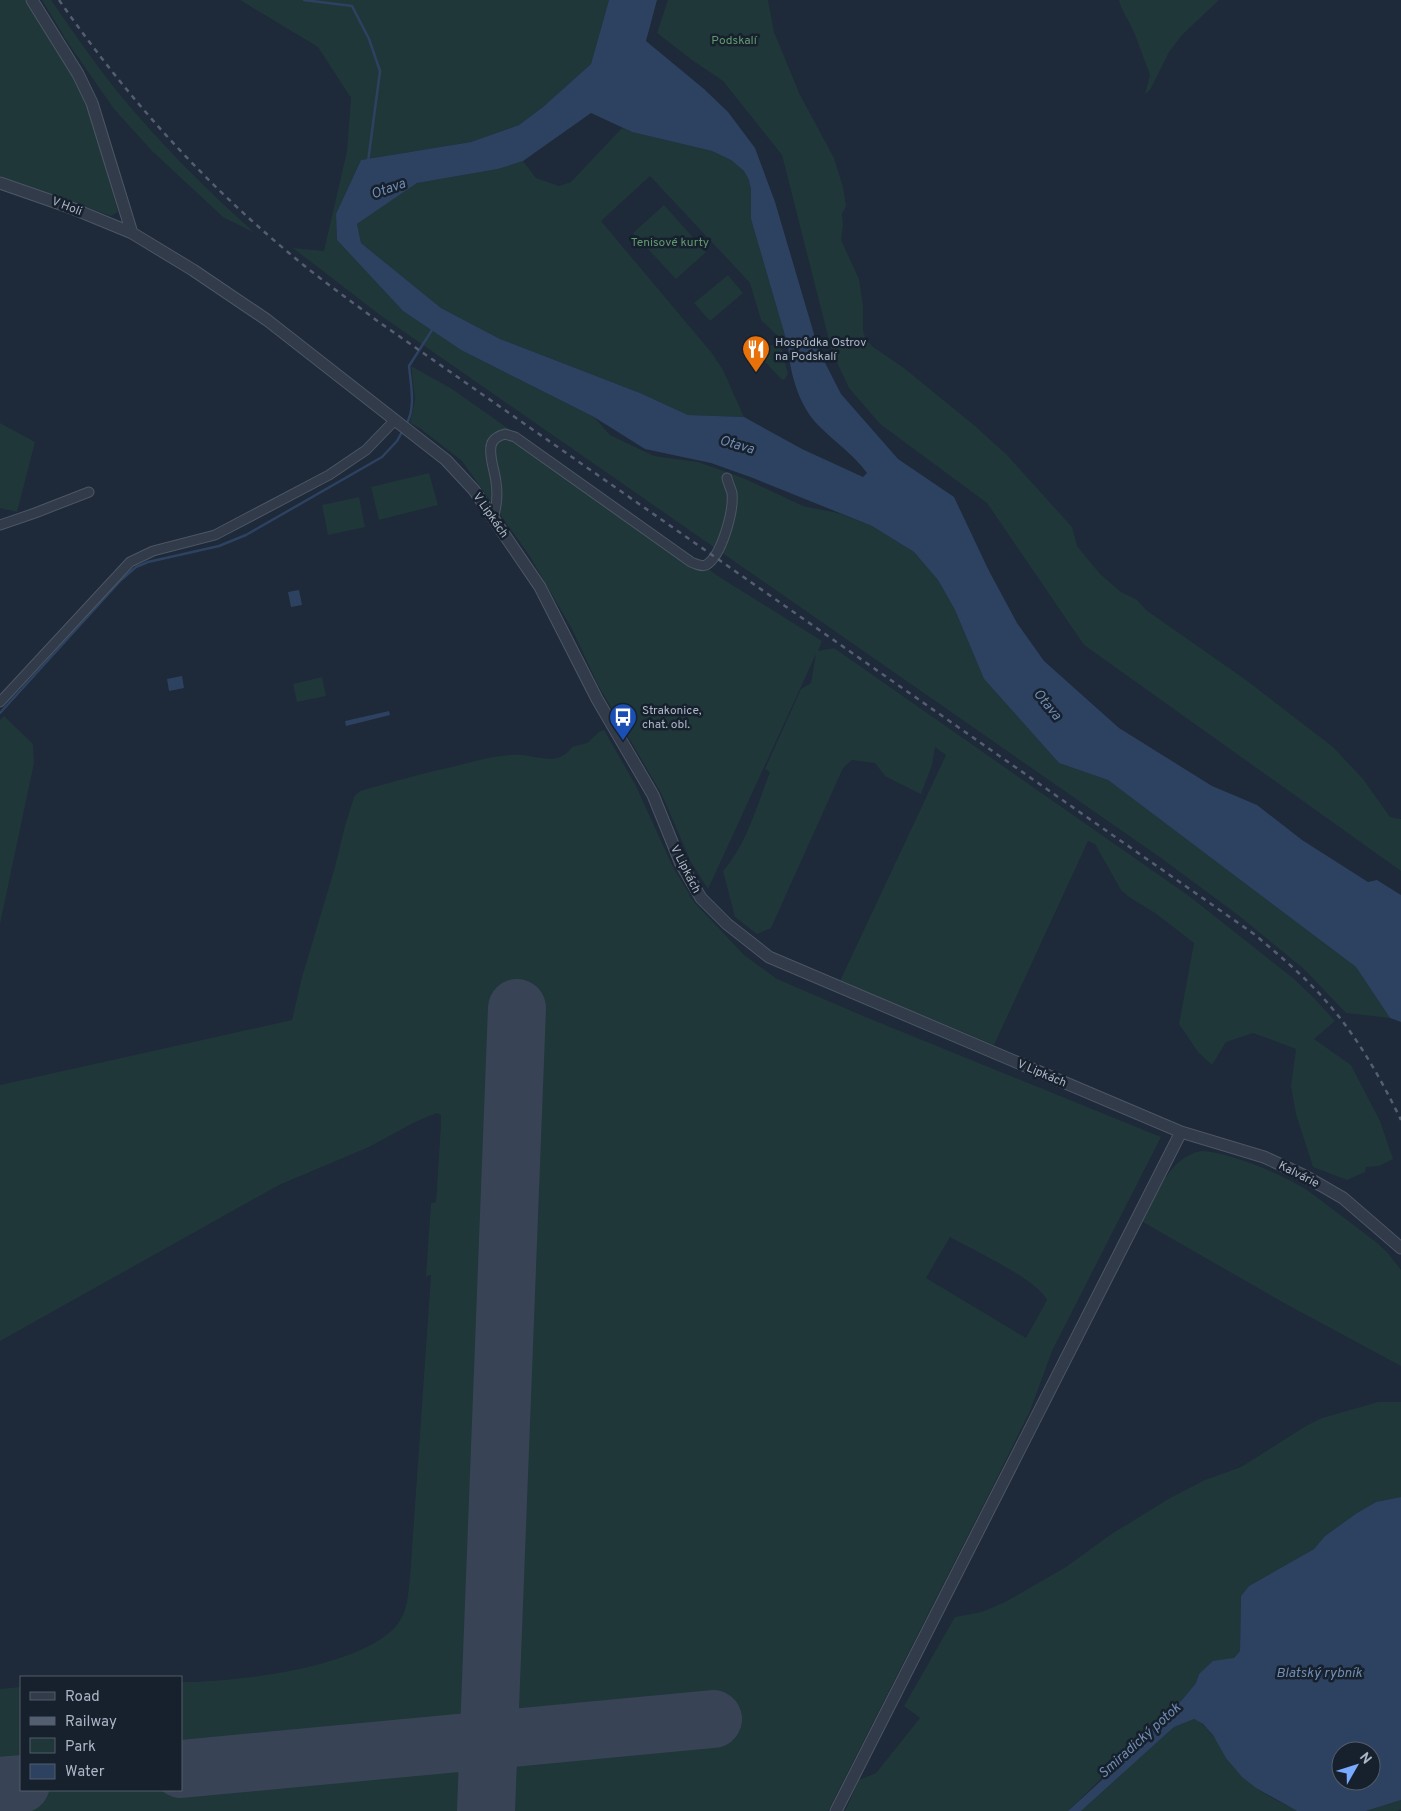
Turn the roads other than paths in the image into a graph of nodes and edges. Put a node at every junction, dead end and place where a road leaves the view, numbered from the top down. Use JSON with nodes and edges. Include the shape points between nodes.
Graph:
{"nodes":[{"id":1,"x":32,"y":0,"type":"edge"},
{"id":2,"x":0,"y":183,"type":"edge"},
{"id":3,"x":132,"y":232,"type":"junction"},
{"id":4,"x":396,"y":420,"type":"junction"},
{"id":5,"x":727,"y":478,"type":"dead end"},
{"id":6,"x":88,"y":492,"type":"dead end"},
{"id":7,"x":493,"y":518,"type":"junction"},
{"id":8,"x":0,"y":524,"type":"edge"},
{"id":9,"x":0,"y":702,"type":"edge"},
{"id":10,"x":1180,"y":1132,"type":"junction"},
{"id":11,"x":1401,"y":1248,"type":"edge"},
{"id":12,"x":836,"y":1811,"type":"edge"}],
"edges":[{"from":1,"to":3,"type":"street","via":[[92,103]]},
{"from":2,"to":3,"type":"street","name":"V Holi"},
{"from":3,"to":4,"type":"street","name":"V Holi","via":[[267,320]]},
{"from":4,"to":7,"type":"street","name":"V Lipkách","via":[[446,460],[474,490]]},
{"from":4,"to":9,"type":"street","via":[[366,450],[330,475],[215,535],[153,551],[130,562]]},
{"from":5,"to":7,"type":"street","via":[[732,494],[724,542],[706,565],[700,566],[683,556],[515,437],[505,434],[491,445],[498,503]]},
{"from":6,"to":8,"type":"street"},
{"from":7,"to":10,"type":"street","name":"V Lipkách","via":[[540,587],[597,699],[653,794],[681,864],[701,898],[727,924],[769,957]]},
{"from":10,"to":11,"type":"street","name":"Kalvárie","via":[[1264,1157],[1305,1176],[1343,1198]]},
{"from":10,"to":12,"type":"street"}]}
